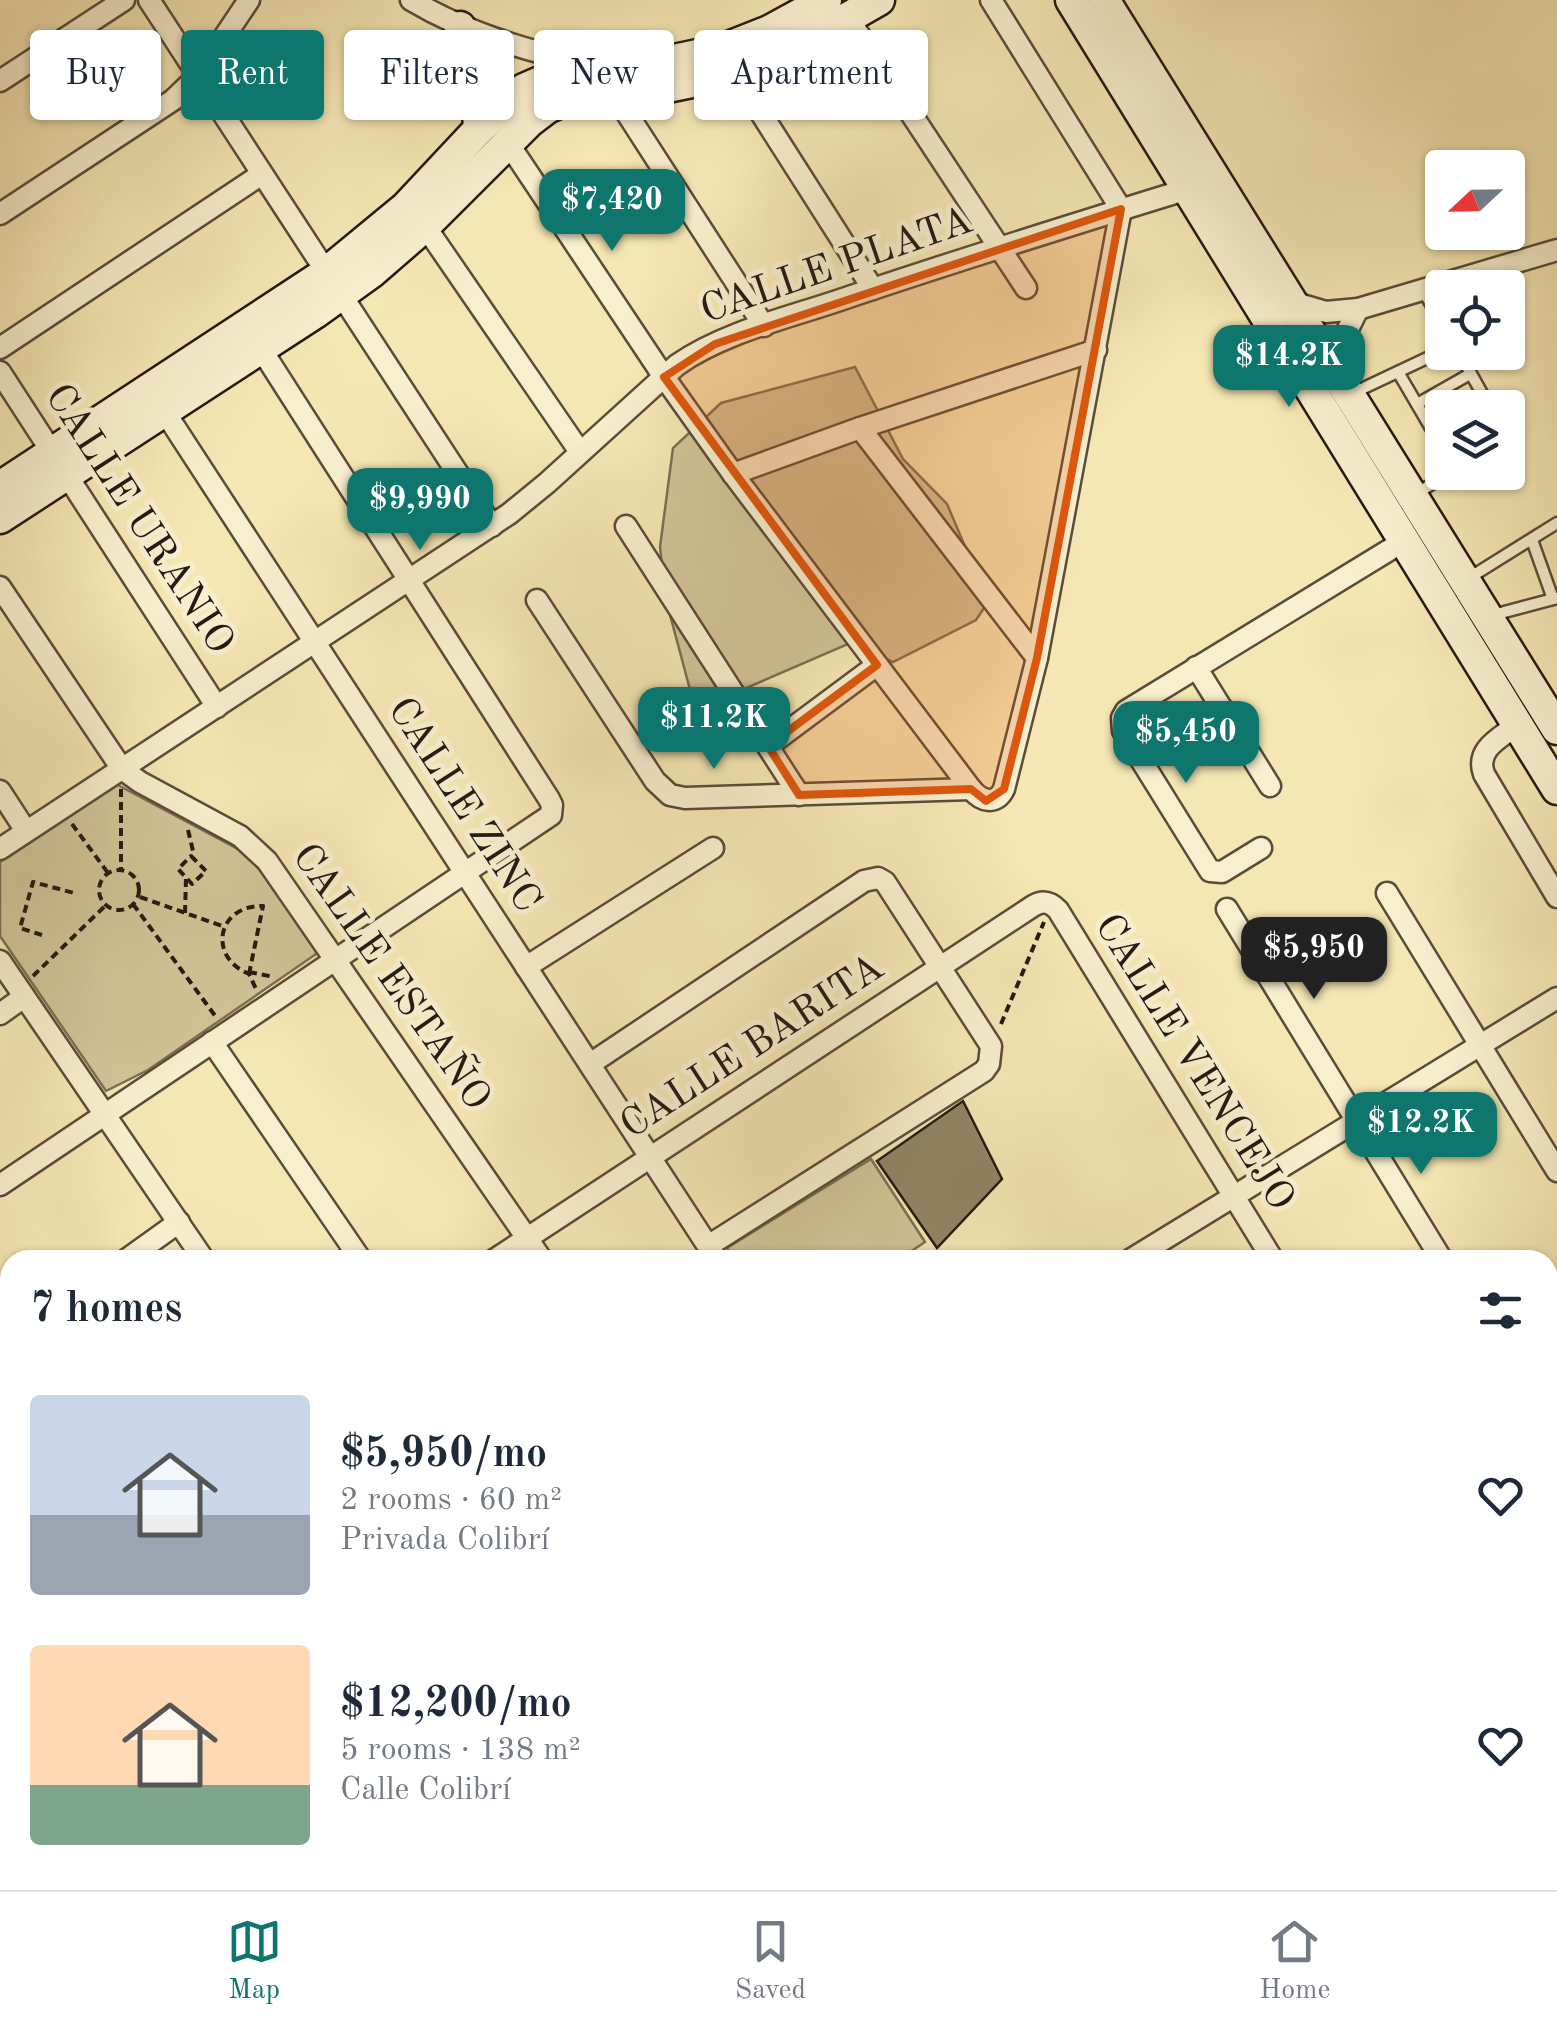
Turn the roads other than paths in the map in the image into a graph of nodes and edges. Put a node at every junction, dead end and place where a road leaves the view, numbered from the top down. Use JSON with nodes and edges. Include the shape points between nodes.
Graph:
{"nodes":[{"id":1,"x":124,"y":0,"type":"edge"},
{"id":2,"x":150,"y":0,"type":"edge"},
{"id":3,"x":249,"y":0,"type":"edge"},
{"id":4,"x":411,"y":0,"type":"edge"},
{"id":5,"x":878,"y":0,"type":"edge"},
{"id":6,"x":991,"y":0,"type":"edge"},
{"id":7,"x":1071,"y":0,"type":"edge"},
{"id":8,"x":1104,"y":0,"type":"edge"},
{"id":9,"x":837,"y":9,"type":"edge"},
{"id":10,"x":460,"y":26,"type":"junction"},
{"id":11,"x":229,"y":30,"type":"edge"},
{"id":12,"x":772,"y":30,"type":"edge"},
{"id":13,"x":181,"y":49,"type":"edge"},
{"id":14,"x":534,"y":52,"type":"edge"},
{"id":15,"x":0,"y":81,"type":"edge"},
{"id":16,"x":534,"y":84,"type":"edge"},
{"id":17,"x":181,"y":92,"type":"edge"},
{"id":18,"x":534,"y":118,"type":"edge"},
{"id":19,"x":227,"y":120,"type":"edge"},
{"id":20,"x":631,"y":120,"type":"edge"},
{"id":21,"x":766,"y":120,"type":"edge"},
{"id":22,"x":479,"y":129,"type":"junction"},
{"id":23,"x":508,"y":143,"type":"junction"},
{"id":24,"x":262,"y":174,"type":"junction"},
{"id":25,"x":455,"y":176,"type":"junction"},
{"id":26,"x":1188,"y":189,"type":"junction"},
{"id":27,"x":1121,"y":210,"type":"junction"},
{"id":28,"x":0,"y":214,"type":"edge"},
{"id":29,"x":425,"y":226,"type":"junction"},
{"id":30,"x":998,"y":247,"type":"junction"},
{"id":31,"x":1557,"y":250,"type":"edge"},
{"id":32,"x":333,"y":284,"type":"junction"},
{"id":33,"x":1026,"y":288,"type":"dead end"},
{"id":34,"x":873,"y":289,"type":"junction"},
{"id":35,"x":1423,"y":290,"type":"junction"},
{"id":36,"x":1425,"y":294,"type":"edge"},
{"id":37,"x":1290,"y":302,"type":"junction"},
{"id":38,"x":1358,"y":309,"type":"junction"},
{"id":39,"x":764,"y":326,"type":"junction"},
{"id":40,"x":253,"y":338,"type":"junction"},
{"id":41,"x":0,"y":348,"type":"edge"},
{"id":42,"x":1096,"y":350,"type":"junction"},
{"id":43,"x":1425,"y":358,"type":"edge"},
{"id":44,"x":1468,"y":370,"type":"edge"},
{"id":45,"x":0,"y":372,"type":"edge"},
{"id":46,"x":1398,"y":372,"type":"junction"},
{"id":47,"x":1470,"y":374,"type":"junction"},
{"id":48,"x":669,"y":385,"type":"junction"},
{"id":49,"x":1342,"y":385,"type":"junction"},
{"id":50,"x":1478,"y":390,"type":"edge"},
{"id":51,"x":157,"y":400,"type":"junction"},
{"id":52,"x":1417,"y":404,"type":"junction"},
{"id":53,"x":1425,"y":415,"type":"edge"},
{"id":54,"x":860,"y":428,"type":"junction"},
{"id":55,"x":580,"y":452,"type":"junction"},
{"id":56,"x":59,"y":464,"type":"junction"},
{"id":57,"x":733,"y":474,"type":"junction"},
{"id":58,"x":0,"y":487,"type":"edge"},
{"id":59,"x":1425,"y":488,"type":"edge"},
{"id":60,"x":1412,"y":496,"type":"junction"},
{"id":61,"x":0,"y":518,"type":"edge"},
{"id":62,"x":1557,"y":523,"type":"edge"},
{"id":63,"x":492,"y":526,"type":"junction"},
{"id":64,"x":626,"y":526,"type":"dead end"},
{"id":65,"x":1532,"y":540,"type":"junction"},
{"id":66,"x":1404,"y":541,"type":"junction"},
{"id":67,"x":409,"y":581,"type":"junction"},
{"id":68,"x":1465,"y":581,"type":"junction"},
{"id":69,"x":0,"y":587,"type":"edge"},
{"id":70,"x":1555,"y":598,"type":"edge"},
{"id":71,"x":537,"y":600,"type":"dead end"},
{"id":72,"x":1487,"y":616,"type":"junction"},
{"id":73,"x":315,"y":642,"type":"junction"},
{"id":74,"x":1037,"y":658,"type":"junction"},
{"id":75,"x":877,"y":665,"type":"junction"},
{"id":76,"x":1196,"y":667,"type":"junction"},
{"id":77,"x":217,"y":707,"type":"junction"},
{"id":78,"x":1553,"y":716,"type":"edge"},
{"id":79,"x":1517,"y":725,"type":"junction"},
{"id":80,"x":768,"y":746,"type":"junction"},
{"id":81,"x":118,"y":776,"type":"junction"},
{"id":82,"x":1270,"y":786,"type":"dead end"},
{"id":83,"x":971,"y":789,"type":"junction"},
{"id":84,"x":1557,"y":789,"type":"edge"},
{"id":85,"x":0,"y":791,"type":"edge"},
{"id":86,"x":799,"y":794,"type":"junction"},
{"id":87,"x":26,"y":831,"type":"junction"},
{"id":88,"x":712,"y":848,"type":"dead end"},
{"id":89,"x":1261,"y":848,"type":"dead end"},
{"id":90,"x":0,"y":849,"type":"edge"},
{"id":91,"x":465,"y":873,"type":"junction"},
{"id":92,"x":1387,"y":894,"type":"dead end"},
{"id":93,"x":1557,"y":897,"type":"edge"},
{"id":94,"x":1052,"y":904,"type":"joint"},
{"id":95,"x":1227,"y":909,"type":"dead end"},
{"id":96,"x":336,"y":958,"type":"junction"},
{"id":97,"x":0,"y":961,"type":"edge"},
{"id":98,"x":940,"y":966,"type":"junction"},
{"id":99,"x":526,"y":968,"type":"junction"},
{"id":100,"x":27,"y":988,"type":"junction"},
{"id":101,"x":1557,"y":998,"type":"edge"},
{"id":102,"x":0,"y":1014,"type":"edge"},
{"id":103,"x":212,"y":1042,"type":"junction"},
{"id":104,"x":1480,"y":1046,"type":"junction"},
{"id":105,"x":590,"y":1064,"type":"junction"},
{"id":106,"x":104,"y":1114,"type":"junction"},
{"id":107,"x":1358,"y":1120,"type":"junction"},
{"id":108,"x":650,"y":1157,"type":"junction"},
{"id":109,"x":1557,"y":1172,"type":"edge"},
{"id":110,"x":0,"y":1185,"type":"edge"},
{"id":111,"x":1234,"y":1196,"type":"junction"},
{"id":112,"x":179,"y":1222,"type":"junction"},
{"id":113,"x":527,"y":1238,"type":"junction"},
{"id":114,"x":140,"y":1250,"type":"edge"},
{"id":115,"x":197,"y":1250,"type":"edge"},
{"id":116,"x":353,"y":1250,"type":"edge"},
{"id":117,"x":509,"y":1250,"type":"edge"},
{"id":118,"x":535,"y":1250,"type":"edge"},
{"id":119,"x":711,"y":1250,"type":"edge"},
{"id":120,"x":718,"y":1250,"type":"edge"},
{"id":121,"x":1146,"y":1250,"type":"edge"},
{"id":122,"x":1267,"y":1250,"type":"edge"},
{"id":123,"x":1436,"y":1250,"type":"edge"}],
"edges":[{"from":1,"to":15,"type":"street"},
{"from":2,"to":13,"type":"street"},
{"from":3,"to":11,"type":"street"},
{"from":4,"to":10,"type":"street"},
{"from":5,"to":9,"type":"main road"},
{"from":6,"to":27,"type":"street"},
{"from":7,"to":26,"type":"main road"},
{"from":8,"to":37,"type":"main road"},
{"from":9,"to":12,"type":"main road"},
{"from":9,"to":30,"type":"street"},
{"from":10,"to":14,"type":"street"},
{"from":10,"to":22,"type":"main road","via":[[476,76]]},
{"from":16,"to":22,"type":"main road"},
{"from":17,"to":28,"type":"street"},
{"from":18,"to":23,"type":"main road"},
{"from":19,"to":24,"type":"street"},
{"from":20,"to":39,"type":"street"},
{"from":21,"to":34,"type":"street"},
{"from":22,"to":25,"type":"main road"},
{"from":23,"to":25,"type":"main road"},
{"from":23,"to":48,"type":"street"},
{"from":24,"to":32,"type":"street"},
{"from":24,"to":41,"type":"street"},
{"from":25,"to":29,"type":"main road"},
{"from":25,"to":32,"type":"main road","via":[[384,227]]},
{"from":26,"to":27,"type":"street","name":"CALLE PLATA"},
{"from":26,"to":66,"type":"main road"},
{"from":27,"to":30,"type":"street","name":"CALLE PLATA"},
{"from":27,"to":42,"type":"street"},
{"from":29,"to":32,"type":"main road","via":[[372,272]]},
{"from":29,"to":55,"type":"street"},
{"from":30,"to":33,"type":"street"},
{"from":30,"to":34,"type":"street","name":"CALLE PLATA"},
{"from":31,"to":35,"type":"street"},
{"from":32,"to":40,"type":"main road"},
{"from":32,"to":63,"type":"street"},
{"from":34,"to":39,"type":"street","name":"CALLE PLATA"},
{"from":35,"to":36,"type":"lane"},
{"from":35,"to":38,"type":"street"},
{"from":37,"to":38,"type":"street","via":[[1326,312]]},
{"from":37,"to":49,"type":"main road"},
{"from":38,"to":49,"type":"street","via":[[1344,337]]},
{"from":39,"to":48,"type":"street","name":"CALLE PLATA","via":[[700,350],[677,365]]},
{"from":40,"to":51,"type":"main road"},
{"from":40,"to":67,"type":"street"},
{"from":42,"to":54,"type":"street"},
{"from":42,"to":74,"type":"street"},
{"from":43,"to":46,"type":"lane"},
{"from":44,"to":47,"type":"lane"},
{"from":45,"to":56,"type":"street","name":"CALLE URANIO"},
{"from":46,"to":49,"type":"lane"},
{"from":46,"to":52,"type":"lane"},
{"from":47,"to":50,"type":"lane"},
{"from":47,"to":52,"type":"lane"},
{"from":48,"to":55,"type":"street","name":"CALLE PLATA"},
{"from":48,"to":57,"type":"street"},
{"from":49,"to":60,"type":"main road"},
{"from":51,"to":56,"type":"main road"},
{"from":51,"to":73,"type":"street","name":"CALLE ZINC"},
{"from":52,"to":53,"type":"lane"},
{"from":54,"to":57,"type":"street"},
{"from":54,"to":74,"type":"street"},
{"from":55,"to":63,"type":"street","name":"CALLE PLATA"},
{"from":56,"to":58,"type":"main road"},
{"from":56,"to":61,"type":"main road"},
{"from":56,"to":77,"type":"street","name":"CALLE URANIO"},
{"from":57,"to":75,"type":"street"},
{"from":59,"to":60,"type":"lane"},
{"from":60,"to":68,"type":"main road"},
{"from":62,"to":65,"type":"lane"},
{"from":63,"to":67,"type":"street","name":"CALLE PLATA"},
{"from":64,"to":80,"type":"street"},
{"from":65,"to":68,"type":"lane"},
{"from":65,"to":70,"type":"lane"},
{"from":66,"to":76,"type":"street"},
{"from":66,"to":79,"type":"main road"},
{"from":67,"to":73,"type":"street","name":"CALLE PLATA"},
{"from":67,"to":91,"type":"street","via":[[552,805],[547,819]]},
{"from":68,"to":72,"type":"main road"},
{"from":69,"to":81,"type":"street","name":"CALLE ESTAÑO"},
{"from":70,"to":72,"type":"lane"},
{"from":71,"to":86,"type":"street","via":[[663,790],[685,798]]},
{"from":72,"to":78,"type":"main road"},
{"from":73,"to":77,"type":"street","name":"CALLE PLATA"},
{"from":73,"to":91,"type":"street","name":"CALLE ZINC"},
{"from":74,"to":83,"type":"street","via":[[1001,795],[986,801]]},
{"from":75,"to":80,"type":"street"},
{"from":75,"to":83,"type":"street"},
{"from":76,"to":82,"type":"street"},
{"from":76,"to":89,"type":"street","via":[[1126,710],[1123,731],[1210,872],[1222,872]]},
{"from":77,"to":81,"type":"street","name":"CALLE PLATA"},
{"from":79,"to":84,"type":"main road"},
{"from":79,"to":93,"type":"street","via":[[1487,748],[1480,764]]},
{"from":80,"to":86,"type":"street"},
{"from":81,"to":87,"type":"street","name":"CALLE PLATA"},
{"from":81,"to":96,"type":"street","name":"CALLE ESTAÑO","via":[[240,836],[281,879]]},
{"from":83,"to":86,"type":"street"},
{"from":85,"to":87,"type":"street"},
{"from":87,"to":90,"type":"street","name":"CALLE PLATA"},
{"from":88,"to":99,"type":"street"},
{"from":91,"to":96,"type":"street"},
{"from":91,"to":99,"type":"street","name":"CALLE ZINC"},
{"from":92,"to":104,"type":"street"},
{"from":94,"to":98,"type":"street","name":"CALLE BARITA","via":[[1039,902]]},
{"from":94,"to":111,"type":"street","name":"CALLE VENCEJO"},
{"from":95,"to":107,"type":"street"},
{"from":96,"to":103,"type":"street"},
{"from":96,"to":113,"type":"street","name":"CALLE ESTAÑO"},
{"from":97,"to":100,"type":"street"},
{"from":98,"to":105,"type":"street","via":[[885,882],[864,880]]},
{"from":98,"to":108,"type":"street","name":"CALLE BARITA"},
{"from":98,"to":120,"type":"street","via":[[991,1046],[989,1064]]},
{"from":99,"to":105,"type":"street","name":"CALLE ZINC"},
{"from":100,"to":102,"type":"street"},
{"from":100,"to":106,"type":"street"},
{"from":101,"to":104,"type":"street"},
{"from":103,"to":106,"type":"street"},
{"from":103,"to":116,"type":"street"},
{"from":104,"to":107,"type":"street"},
{"from":104,"to":109,"type":"street"},
{"from":105,"to":108,"type":"street","name":"CALLE ZINC"},
{"from":106,"to":110,"type":"street"},
{"from":106,"to":112,"type":"street"},
{"from":107,"to":111,"type":"street"},
{"from":107,"to":123,"type":"street"},
{"from":108,"to":113,"type":"street","name":"CALLE BARITA"},
{"from":108,"to":119,"type":"street","name":"CALLE ZINC"},
{"from":111,"to":121,"type":"street"},
{"from":111,"to":122,"type":"street","name":"CALLE VENCEJO"},
{"from":112,"to":114,"type":"street"},
{"from":112,"to":115,"type":"street"},
{"from":113,"to":117,"type":"street","name":"CALLE BARITA"},
{"from":113,"to":118,"type":"street","name":"CALLE ESTAÑO"}]}
